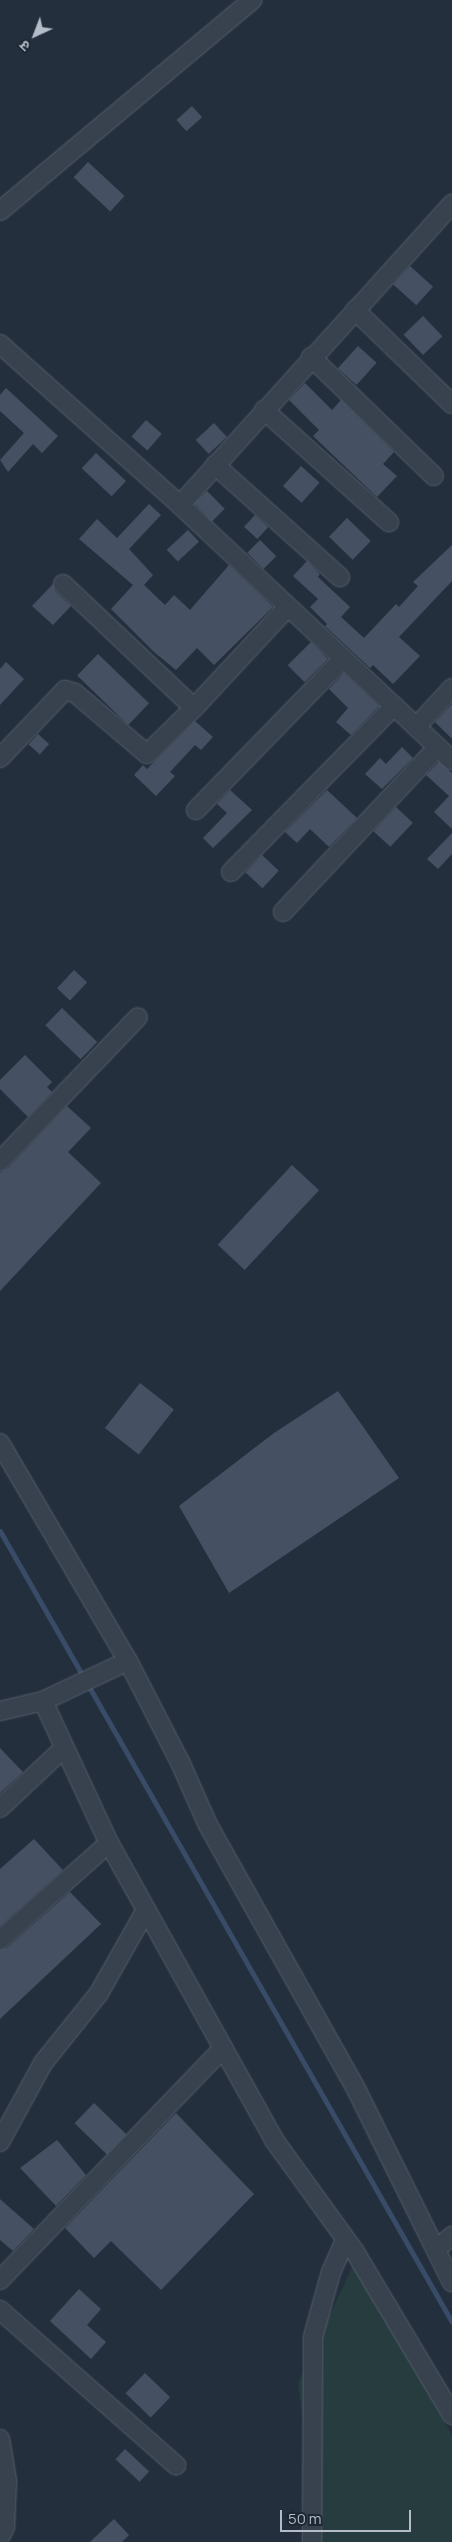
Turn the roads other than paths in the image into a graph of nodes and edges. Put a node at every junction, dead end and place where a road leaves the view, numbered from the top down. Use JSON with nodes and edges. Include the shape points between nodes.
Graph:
{"nodes":[{"id":1,"x":252,"y":0,"type":"edge"},
{"id":2,"x":452,"y":204,"type":"edge"},
{"id":3,"x":0,"y":211,"type":"edge"},
{"id":4,"x":355,"y":310,"type":"junction"},
{"id":5,"x":0,"y":344,"type":"edge"},
{"id":6,"x":311,"y":357,"type":"junction"},
{"id":7,"x":452,"y":404,"type":"edge"},
{"id":8,"x":264,"y":410,"type":"junction"},
{"id":9,"x":215,"y":465,"type":"junction"},
{"id":10,"x":434,"y":476,"type":"dead end"},
{"id":11,"x":180,"y":505,"type":"junction"},
{"id":12,"x":389,"y":522,"type":"dead end"},
{"id":13,"x":340,"y":576,"type":"dead end"},
{"id":14,"x":63,"y":584,"type":"dead end"},
{"id":15,"x":288,"y":607,"type":"junction"},
{"id":16,"x":342,"y":659,"type":"junction"},
{"id":17,"x":452,"y":688,"type":"edge"},
{"id":18,"x":394,"y":706,"type":"junction"},
{"id":19,"x":194,"y":708,"type":"junction"},
{"id":20,"x":416,"y":727,"type":"junction"},
{"id":21,"x":438,"y":747,"type":"junction"},
{"id":22,"x":0,"y":758,"type":"edge"},
{"id":23,"x":452,"y":760,"type":"edge"},
{"id":24,"x":196,"y":810,"type":"dead end"},
{"id":25,"x":231,"y":872,"type":"dead end"},
{"id":26,"x":283,"y":912,"type":"dead end"},
{"id":27,"x":138,"y":1017,"type":"dead end"},
{"id":28,"x":0,"y":1162,"type":"edge"},
{"id":29,"x":0,"y":1443,"type":"edge"},
{"id":30,"x":128,"y":1661,"type":"junction"},
{"id":31,"x":42,"y":1701,"type":"junction"},
{"id":32,"x":0,"y":1711,"type":"edge"},
{"id":33,"x":64,"y":1748,"type":"junction"},
{"id":34,"x":0,"y":1808,"type":"edge"},
{"id":35,"x":109,"y":1842,"type":"junction"},
{"id":36,"x":146,"y":1910,"type":"junction"},
{"id":37,"x":0,"y":1940,"type":"edge"},
{"id":38,"x":223,"y":2048,"type":"junction"},
{"id":39,"x":0,"y":2142,"type":"edge"},
{"id":40,"x":452,"y":2236,"type":"edge"},
{"id":41,"x":346,"y":2239,"type":"junction"},
{"id":42,"x":436,"y":2249,"type":"junction"},
{"id":43,"x":0,"y":2280,"type":"edge"},
{"id":44,"x":452,"y":2282,"type":"edge"},
{"id":45,"x":0,"y":2310,"type":"edge"},
{"id":46,"x":452,"y":2415,"type":"edge"},
{"id":47,"x":0,"y":2439,"type":"edge"},
{"id":48,"x":176,"y":2466,"type":"dead end"},
{"id":49,"x":0,"y":2536,"type":"edge"},
{"id":50,"x":312,"y":2542,"type":"edge"}],
"edges":[{"from":1,"to":3,"type":"street"},
{"from":2,"to":4,"type":"street"},
{"from":4,"to":6,"type":"street"},
{"from":4,"to":7,"type":"street"},
{"from":5,"to":11,"type":"street"},
{"from":6,"to":8,"type":"street"},
{"from":6,"to":10,"type":"street"},
{"from":8,"to":9,"type":"street"},
{"from":8,"to":12,"type":"street"},
{"from":9,"to":11,"type":"street"},
{"from":9,"to":13,"type":"street"},
{"from":11,"to":15,"type":"street"},
{"from":14,"to":19,"type":"street"},
{"from":15,"to":16,"type":"street"},
{"from":15,"to":19,"type":"street"},
{"from":16,"to":18,"type":"street"},
{"from":16,"to":24,"type":"street"},
{"from":17,"to":20,"type":"street"},
{"from":18,"to":20,"type":"street"},
{"from":18,"to":25,"type":"street"},
{"from":19,"to":22,"type":"street","via":[[147,754],[76,693],[66,690]]},
{"from":20,"to":21,"type":"street"},
{"from":21,"to":23,"type":"street"},
{"from":21,"to":26,"type":"street"},
{"from":27,"to":28,"type":"street"},
{"from":29,"to":30,"type":"street"},
{"from":30,"to":31,"type":"street"},
{"from":30,"to":42,"type":"street","via":[[208,1825],[355,2087]]},
{"from":31,"to":32,"type":"street"},
{"from":31,"to":33,"type":"street"},
{"from":33,"to":34,"type":"street"},
{"from":33,"to":35,"type":"street"},
{"from":35,"to":36,"type":"street"},
{"from":35,"to":37,"type":"street"},
{"from":36,"to":38,"type":"street"},
{"from":36,"to":39,"type":"street","via":[[99,1993],[44,2063]]},
{"from":38,"to":41,"type":"street","via":[[274,2140]]},
{"from":38,"to":43,"type":"street"},
{"from":40,"to":42,"type":"street"},
{"from":41,"to":46,"type":"street"},
{"from":41,"to":50,"type":"street","via":[[331,2272],[313,2337]]},
{"from":42,"to":44,"type":"street"},
{"from":45,"to":48,"type":"street"},
{"from":47,"to":49,"type":"street","via":[[7,2481],[5,2527]]}]}
